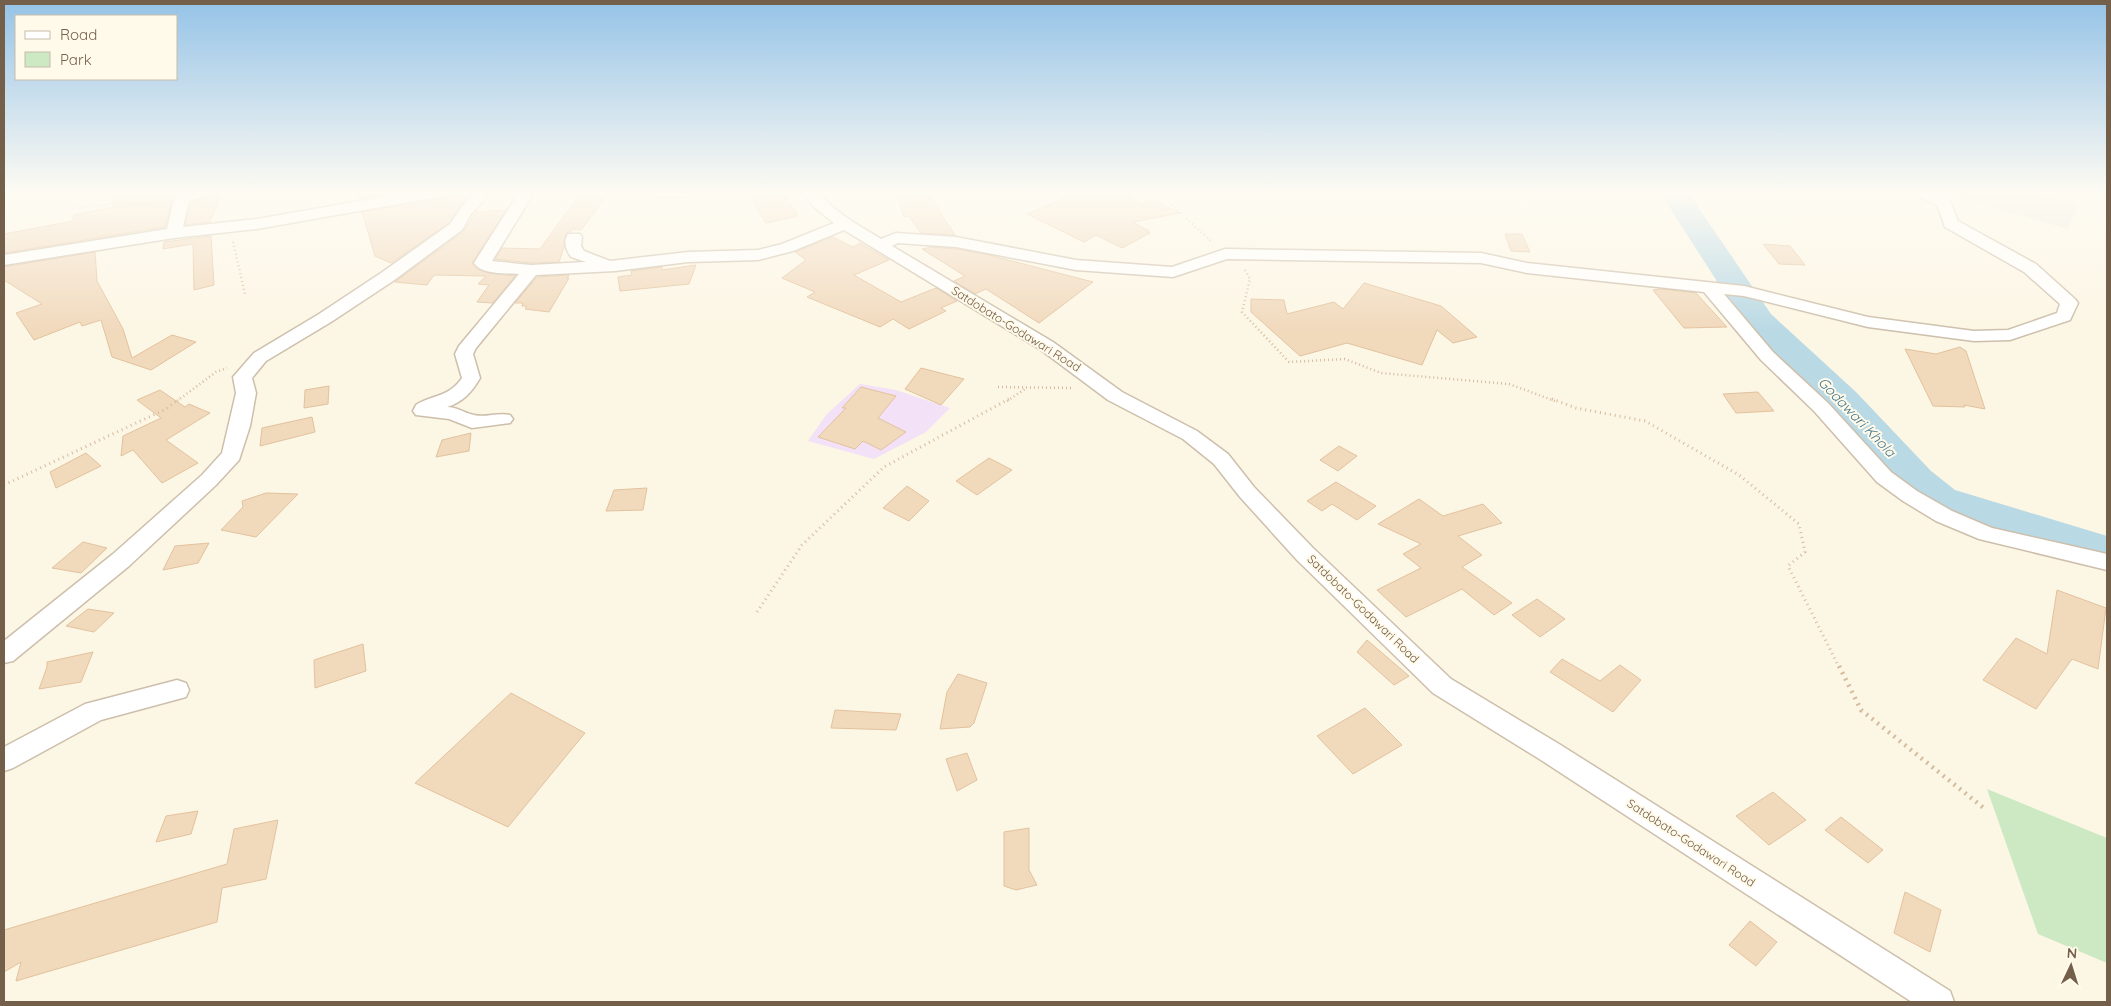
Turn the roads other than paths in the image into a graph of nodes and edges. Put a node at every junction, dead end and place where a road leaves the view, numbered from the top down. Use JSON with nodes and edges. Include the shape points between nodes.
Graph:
{"nodes":[{"id":1,"x":574,"y":237,"type":"dead end"},
{"id":2,"x":143,"y":238,"type":"edge"},
{"id":3,"x":441,"y":238,"type":"edge"},
{"id":4,"x":498,"y":238,"type":"edge"},
{"id":5,"x":811,"y":238,"type":"edge"},
{"id":6,"x":869,"y":238,"type":"edge"},
{"id":7,"x":1976,"y":238,"type":"edge"},
{"id":8,"x":881,"y":245,"type":"junction"},
{"id":9,"x":4,"y":260,"type":"edge"},
{"id":10,"x":615,"y":266,"type":"junction"},
{"id":11,"x":531,"y":270,"type":"junction"},
{"id":12,"x":1710,"y":287,"type":"junction"},
{"id":13,"x":503,"y":419,"type":"dead end"},
{"id":14,"x":2107,"y":562,"type":"edge"},
{"id":15,"x":4,"y":654,"type":"edge"},
{"id":16,"x":177,"y":690,"type":"dead end"},
{"id":17,"x":4,"y":760,"type":"edge"},
{"id":18,"x":1939,"y":1002,"type":"edge"}],
"edges":[{"from":1,"to":10,"type":"street","via":[[577,254]]},
{"from":2,"to":9,"type":"street"},
{"from":3,"to":15,"type":"street","via":[[325,318],[260,357],[242,377],[246,393],[232,455],[209,480],[120,560]]},
{"from":4,"to":11,"type":"street","via":[[482,263]]},
{"from":5,"to":10,"type":"street","via":[[758,256],[688,257]]},
{"from":6,"to":8,"type":"street","name":"Satdobato-Godawari Road"},
{"from":7,"to":12,"type":"street","via":[[2030,268],[2069,303],[2064,316],[2010,335],[1974,336],[1868,322],[1744,290]]},
{"from":8,"to":12,"type":"street","via":[[896,238],[956,242],[1076,265],[1173,272],[1225,254],[1481,258],[1527,268]]},
{"from":8,"to":18,"type":"street","name":"Satdobato-Godawari Road","via":[[1047,346],[1115,396],[1190,435],[1221,458],[1247,492],[1306,554],[1442,686]]},
{"from":10,"to":11,"type":"street"},
{"from":11,"to":13,"type":"street","via":[[468,346],[464,354],[471,378],[461,393],[423,409],[432,413],[453,413],[472,422]]},
{"from":12,"to":14,"type":"street","via":[[1767,356],[1820,407],[1884,477],[1910,496],[1944,516],[1987,534]]},
{"from":16,"to":17,"type":"street","via":[[94,711]]}]}
